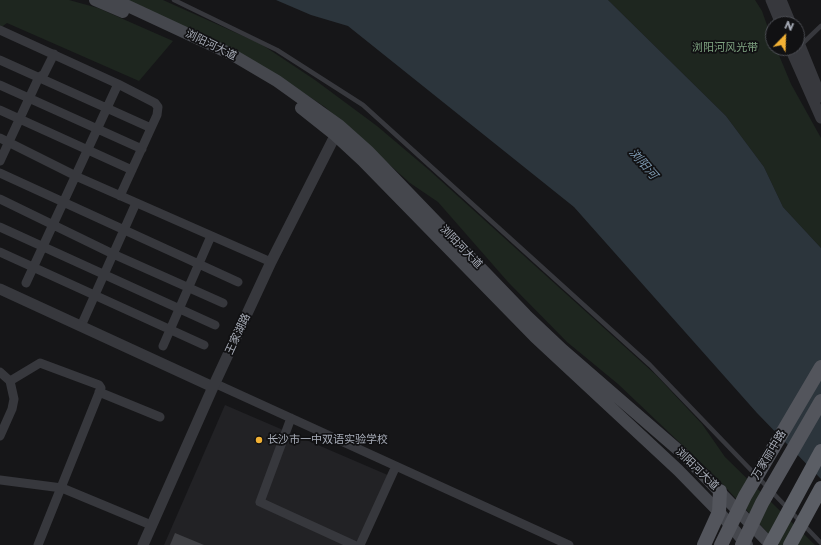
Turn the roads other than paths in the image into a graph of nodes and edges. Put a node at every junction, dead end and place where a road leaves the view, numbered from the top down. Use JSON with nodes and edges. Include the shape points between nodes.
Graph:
{"nodes":[{"id":1,"x":95,"y":0,"type":"edge"},
{"id":2,"x":115,"y":0,"type":"edge"},
{"id":3,"x":174,"y":0,"type":"edge"},
{"id":4,"x":771,"y":0,"type":"edge"},
{"id":5,"x":781,"y":0,"type":"edge"},
{"id":6,"x":778,"y":16,"type":"edge"},
{"id":7,"x":788,"y":16,"type":"edge"},
{"id":8,"x":821,"y":26,"type":"edge"},
{"id":9,"x":0,"y":30,"type":"edge"},
{"id":10,"x":805,"y":38,"type":"edge"},
{"id":11,"x":54,"y":54,"type":"junction"},
{"id":12,"x":800,"y":56,"type":"edge"},
{"id":13,"x":802,"y":56,"type":"edge"},
{"id":14,"x":0,"y":60,"type":"edge"},
{"id":15,"x":39,"y":77,"type":"junction"},
{"id":16,"x":118,"y":84,"type":"junction"},
{"id":17,"x":0,"y":85,"type":"edge"},
{"id":18,"x":821,"y":97,"type":"edge"},
{"id":19,"x":29,"y":98,"type":"junction"},
{"id":20,"x":107,"y":108,"type":"junction"},
{"id":21,"x":0,"y":110,"type":"edge"},
{"id":22,"x":821,"y":118,"type":"edge"},
{"id":23,"x":20,"y":119,"type":"junction"},
{"id":24,"x":151,"y":128,"type":"junction"},
{"id":25,"x":97,"y":129,"type":"junction"},
{"id":26,"x":338,"y":130,"type":"junction"},
{"id":27,"x":4,"y":140,"type":"edge"},
{"id":28,"x":88,"y":149,"type":"junction"},
{"id":29,"x":142,"y":149,"type":"junction"},
{"id":30,"x":0,"y":161,"type":"edge"},
{"id":31,"x":132,"y":170,"type":"junction"},
{"id":32,"x":0,"y":173,"type":"edge"},
{"id":33,"x":75,"y":176,"type":"junction"},
{"id":34,"x":120,"y":196,"type":"junction"},
{"id":35,"x":0,"y":199,"type":"edge"},
{"id":36,"x":62,"y":203,"type":"junction"},
{"id":37,"x":136,"y":203,"type":"junction"},
{"id":38,"x":52,"y":225,"type":"junction"},
{"id":39,"x":0,"y":227,"type":"edge"},
{"id":40,"x":123,"y":231,"type":"junction"},
{"id":41,"x":211,"y":236,"type":"junction"},
{"id":42,"x":42,"y":247,"type":"junction"},
{"id":43,"x":0,"y":252,"type":"edge"},
{"id":44,"x":113,"y":254,"type":"junction"},
{"id":45,"x":272,"y":262,"type":"junction"},
{"id":46,"x":199,"y":264,"type":"junction"},
{"id":47,"x":33,"y":268,"type":"junction"},
{"id":48,"x":103,"y":275,"type":"junction"},
{"id":49,"x":238,"y":282,"type":"dead end"},
{"id":50,"x":26,"y":283,"type":"dead end"},
{"id":51,"x":189,"y":287,"type":"junction"},
{"id":52,"x":0,"y":289,"type":"edge"},
{"id":53,"x":94,"y":296,"type":"junction"},
{"id":54,"x":223,"y":303,"type":"dead end"},
{"id":55,"x":180,"y":309,"type":"junction"},
{"id":56,"x":216,"y":325,"type":"dead end"},
{"id":57,"x":81,"y":326,"type":"junction"},
{"id":58,"x":170,"y":330,"type":"junction"},
{"id":59,"x":204,"y":345,"type":"dead end"},
{"id":60,"x":163,"y":346,"type":"dead end"},
{"id":61,"x":821,"y":367,"type":"edge"},
{"id":62,"x":0,"y":372,"type":"edge"},
{"id":63,"x":10,"y":381,"type":"junction"},
{"id":64,"x":213,"y":385,"type":"junction"},
{"id":65,"x":100,"y":392,"type":"junction"},
{"id":66,"x":821,"y":402,"type":"edge"},
{"id":67,"x":160,"y":417,"type":"dead end"},
{"id":68,"x":292,"y":418,"type":"junction"},
{"id":69,"x":0,"y":436,"type":"edge"},
{"id":70,"x":821,"y":451,"type":"edge"},
{"id":71,"x":396,"y":466,"type":"junction"},
{"id":72,"x":0,"y":480,"type":"edge"},
{"id":73,"x":62,"y":488,"type":"junction"},
{"id":74,"x":821,"y":488,"type":"edge"},
{"id":75,"x":720,"y":491,"type":"junction"},
{"id":76,"x":719,"y":512,"type":"junction"},
{"id":77,"x":152,"y":525,"type":"junction"},
{"id":78,"x":821,"y":543,"type":"edge"},
{"id":79,"x":38,"y":545,"type":"edge"},
{"id":80,"x":143,"y":545,"type":"edge"},
{"id":81,"x":354,"y":545,"type":"edge"},
{"id":82,"x":360,"y":545,"type":"edge"},
{"id":83,"x":569,"y":545,"type":"edge"},
{"id":84,"x":704,"y":545,"type":"edge"},
{"id":85,"x":721,"y":545,"type":"edge"},
{"id":86,"x":742,"y":545,"type":"edge"},
{"id":87,"x":747,"y":545,"type":"edge"},
{"id":88,"x":770,"y":545,"type":"edge"},
{"id":89,"x":790,"y":545,"type":"edge"}],
"edges":[{"from":1,"to":26,"type":"main road","name":"浏阳河大道","via":[[229,62],[318,120]]},
{"from":2,"to":26,"type":"main road","name":"浏阳河大道","via":[[233,55],[277,81]]},
{"from":3,"to":78,"type":"lane","via":[[277,50],[363,105],[650,365]]},
{"from":4,"to":6,"type":"street"},
{"from":5,"to":7,"type":"street"},
{"from":8,"to":10,"type":"lane"},
{"from":9,"to":11,"type":"street"},
{"from":11,"to":15,"type":"street","via":[[44,74]]},
{"from":11,"to":16,"type":"street"},
{"from":12,"to":22,"type":"street"},
{"from":13,"to":18,"type":"street"},
{"from":14,"to":15,"type":"street"},
{"from":15,"to":19,"type":"street"},
{"from":15,"to":20,"type":"street"},
{"from":16,"to":20,"type":"street"},
{"from":16,"to":24,"type":"street","via":[[158,107]]},
{"from":17,"to":19,"type":"street"},
{"from":19,"to":23,"type":"street"},
{"from":19,"to":25,"type":"street"},
{"from":20,"to":24,"type":"street"},
{"from":20,"to":25,"type":"street"},
{"from":21,"to":23,"type":"street"},
{"from":23,"to":27,"type":"street"},
{"from":23,"to":28,"type":"street"},
{"from":24,"to":29,"type":"street"},
{"from":25,"to":28,"type":"street"},
{"from":25,"to":29,"type":"street"},
{"from":26,"to":45,"type":"street","name":"王家湖路"},
{"from":26,"to":75,"type":"main road","name":"浏阳河大道","via":[[368,150],[526,315],[684,455]]},
{"from":26,"to":76,"type":"main road","name":"浏阳河大道","via":[[535,337],[678,470]]},
{"from":27,"to":30,"type":"street"},
{"from":27,"to":33,"type":"street"},
{"from":28,"to":31,"type":"street"},
{"from":28,"to":33,"type":"street"},
{"from":29,"to":31,"type":"street"},
{"from":31,"to":34,"type":"street"},
{"from":32,"to":36,"type":"street"},
{"from":33,"to":34,"type":"street"},
{"from":33,"to":36,"type":"street"},
{"from":34,"to":37,"type":"street"},
{"from":35,"to":38,"type":"street"},
{"from":36,"to":38,"type":"street"},
{"from":36,"to":40,"type":"street"},
{"from":37,"to":40,"type":"street"},
{"from":37,"to":41,"type":"street"},
{"from":38,"to":42,"type":"street"},
{"from":38,"to":44,"type":"street"},
{"from":39,"to":42,"type":"street"},
{"from":40,"to":44,"type":"street"},
{"from":40,"to":46,"type":"street"},
{"from":41,"to":45,"type":"street"},
{"from":41,"to":46,"type":"street"},
{"from":42,"to":47,"type":"street"},
{"from":42,"to":48,"type":"street"},
{"from":43,"to":47,"type":"street"},
{"from":44,"to":48,"type":"street"},
{"from":44,"to":51,"type":"street"},
{"from":45,"to":64,"type":"street","name":"王家湖路"},
{"from":46,"to":49,"type":"street"},
{"from":46,"to":51,"type":"street"},
{"from":47,"to":50,"type":"street"},
{"from":47,"to":53,"type":"street"},
{"from":48,"to":53,"type":"street"},
{"from":48,"to":55,"type":"street"},
{"from":51,"to":54,"type":"street"},
{"from":51,"to":55,"type":"street"},
{"from":52,"to":57,"type":"street"},
{"from":53,"to":57,"type":"street"},
{"from":53,"to":58,"type":"street"},
{"from":55,"to":56,"type":"street"},
{"from":55,"to":58,"type":"street"},
{"from":57,"to":64,"type":"street"},
{"from":58,"to":59,"type":"street"},
{"from":58,"to":60,"type":"street"},
{"from":61,"to":85,"type":"main road","name":"万家丽中路","via":[[745,496]]},
{"from":62,"to":63,"type":"street"},
{"from":63,"to":65,"type":"street","via":[[40,363],[99,385]]},
{"from":63,"to":69,"type":"street","via":[[14,399]]},
{"from":64,"to":68,"type":"street"},
{"from":64,"to":77,"type":"street","name":"王家湖路"},
{"from":65,"to":67,"type":"street"},
{"from":65,"to":73,"type":"street"},
{"from":66,"to":86,"type":"main road","name":"万家丽中路","via":[[762,503]]},
{"from":68,"to":71,"type":"street"},
{"from":68,"to":81,"type":"street","via":[[260,502]]},
{"from":70,"to":88,"type":"highway"},
{"from":71,"to":82,"type":"street"},
{"from":71,"to":83,"type":"street"},
{"from":72,"to":73,"type":"street"},
{"from":73,"to":77,"type":"street"},
{"from":73,"to":79,"type":"street"},
{"from":74,"to":89,"type":"highway"},
{"from":75,"to":76,"type":"main road"},
{"from":75,"to":88,"type":"main road","name":"浏阳河大道"},
{"from":76,"to":84,"type":"main road"},
{"from":76,"to":87,"type":"main road","name":"浏阳河大道"},
{"from":77,"to":80,"type":"street","name":"王家湖路"}]}
